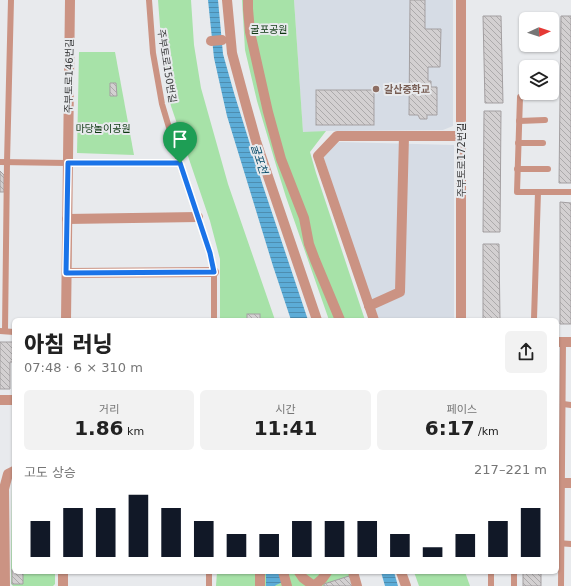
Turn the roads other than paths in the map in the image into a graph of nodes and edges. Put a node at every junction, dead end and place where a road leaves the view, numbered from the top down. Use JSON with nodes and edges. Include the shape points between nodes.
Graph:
{"nodes":[{"id":1,"x":11,"y":0,"type":"edge"},
{"id":2,"x":70,"y":0,"type":"edge"},
{"id":3,"x":149,"y":0,"type":"edge"},
{"id":4,"x":227,"y":0,"type":"edge"},
{"id":5,"x":248,"y":0,"type":"edge"},
{"id":6,"x":461,"y":0,"type":"edge"},
{"id":7,"x":222,"y":40,"type":"dead end"},
{"id":8,"x":211,"y":41,"type":"dead end"},
{"id":9,"x":520,"y":100,"type":"edge"},
{"id":10,"x":545,"y":120,"type":"dead end"},
{"id":11,"x":519,"y":121,"type":"junction"},
{"id":12,"x":404,"y":136,"type":"junction"},
{"id":13,"x":461,"y":136,"type":"junction"},
{"id":14,"x":518,"y":143,"type":"junction"},
{"id":15,"x":543,"y":143,"type":"dead end"},
{"id":16,"x":0,"y":162,"type":"edge"},
{"id":17,"x":7,"y":162,"type":"junction"},
{"id":18,"x":68,"y":163,"type":"junction"},
{"id":19,"x":180,"y":163,"type":"junction"},
{"id":20,"x":517,"y":169,"type":"junction"},
{"id":21,"x":548,"y":169,"type":"dead end"},
{"id":22,"x":538,"y":192,"type":"junction"},
{"id":23,"x":571,"y":192,"type":"edge"},
{"id":24,"x":198,"y":217,"type":"junction"},
{"id":25,"x":67,"y":219,"type":"junction"},
{"id":26,"x":214,"y":272,"type":"junction"},
{"id":27,"x":66,"y":273,"type":"junction"},
{"id":28,"x":369,"y":306,"type":"junction"},
{"id":29,"x":66,"y":318,"type":"edge"},
{"id":30,"x":214,"y":318,"type":"edge"},
{"id":31,"x":316,"y":318,"type":"edge"},
{"id":32,"x":339,"y":318,"type":"edge"},
{"id":33,"x":373,"y":318,"type":"edge"},
{"id":34,"x":461,"y":318,"type":"edge"},
{"id":35,"x":534,"y":318,"type":"edge"},
{"id":36,"x":2,"y":331,"type":"edge"},
{"id":37,"x":12,"y":332,"type":"edge"},
{"id":38,"x":564,"y":342,"type":"edge"},
{"id":39,"x":571,"y":359,"type":"edge"},
{"id":40,"x":561,"y":363,"type":"edge"},
{"id":41,"x":0,"y":400,"type":"edge"},
{"id":42,"x":12,"y":400,"type":"edge"},
{"id":43,"x":562,"y":404,"type":"junction"},
{"id":44,"x":571,"y":405,"type":"edge"},
{"id":45,"x":12,"y":472,"type":"edge"},
{"id":46,"x":566,"y":483,"type":"edge"},
{"id":47,"x":559,"y":543,"type":"edge"},
{"id":48,"x":571,"y":544,"type":"edge"},
{"id":49,"x":63,"y":574,"type":"edge"},
{"id":50,"x":209,"y":574,"type":"edge"},
{"id":51,"x":260,"y":574,"type":"edge"},
{"id":52,"x":284,"y":574,"type":"edge"},
{"id":53,"x":326,"y":574,"type":"edge"},
{"id":54,"x":354,"y":574,"type":"edge"},
{"id":55,"x":402,"y":574,"type":"edge"},
{"id":56,"x":491,"y":574,"type":"edge"},
{"id":57,"x":514,"y":574,"type":"edge"},
{"id":58,"x":301,"y":575,"type":"edge"},
{"id":59,"x":287,"y":585,"type":"edge"},
{"id":60,"x":313,"y":585,"type":"edge"},
{"id":61,"x":5,"y":586,"type":"edge"},
{"id":62,"x":63,"y":586,"type":"edge"},
{"id":63,"x":209,"y":586,"type":"edge"},
{"id":64,"x":260,"y":586,"type":"edge"},
{"id":65,"x":357,"y":586,"type":"edge"},
{"id":66,"x":406,"y":586,"type":"edge"},
{"id":67,"x":491,"y":586,"type":"edge"},
{"id":68,"x":514,"y":586,"type":"edge"},
{"id":69,"x":561,"y":586,"type":"edge"}],
"edges":[{"from":1,"to":17,"type":"lane"},
{"from":2,"to":18,"type":"street","name":"주부토로146번길"},
{"from":3,"to":19,"type":"lane","name":"주부토로150번길","via":[[153,53],[162,104]]},
{"from":4,"to":31,"type":"street","via":[[232,53],[256,141]]},
{"from":5,"to":32,"type":"street","via":[[250,32],[268,112],[278,135],[281,159],[304,218],[309,244]]},
{"from":6,"to":13,"type":"street","name":"주부토로172번길"},
{"from":7,"to":8,"type":"street"},
{"from":9,"to":11,"type":"lane"},
{"from":10,"to":11,"type":"lane"},
{"from":11,"to":14,"type":"lane"},
{"from":12,"to":13,"type":"street"},
{"from":12,"to":28,"type":"street","via":[[400,292]]},
{"from":12,"to":28,"type":"street","via":[[337,136],[318,156]]},
{"from":13,"to":34,"type":"street","name":"주부토로172번길"},
{"from":14,"to":15,"type":"lane"},
{"from":14,"to":20,"type":"lane"},
{"from":16,"to":17,"type":"lane"},
{"from":17,"to":18,"type":"lane"},
{"from":17,"to":36,"type":"lane"},
{"from":18,"to":19,"type":"lane"},
{"from":18,"to":25,"type":"street","name":"주부토로146번길"},
{"from":19,"to":24,"type":"lane","name":"주부토로150번길"},
{"from":20,"to":21,"type":"lane"},
{"from":20,"to":22,"type":"lane","via":[[517,192]]},
{"from":22,"to":23,"type":"lane"},
{"from":22,"to":35,"type":"lane"},
{"from":24,"to":25,"type":"street"},
{"from":24,"to":26,"type":"lane","name":"주부토로150번길"},
{"from":25,"to":27,"type":"street","name":"주부토로146번길"},
{"from":26,"to":27,"type":"street"},
{"from":26,"to":30,"type":"lane","name":"주부토로150번길"},
{"from":27,"to":29,"type":"street","name":"주부토로146번길"},
{"from":28,"to":33,"type":"street"},
{"from":36,"to":37,"type":"lane"},
{"from":38,"to":40,"type":"lane"},
{"from":39,"to":40,"type":"lane"},
{"from":40,"to":43,"type":"lane"},
{"from":41,"to":42,"type":"street"},
{"from":43,"to":44,"type":"lane"},
{"from":43,"to":46,"type":"lane"},
{"from":45,"to":61,"type":"street","via":[[8,474],[4,489]]},
{"from":46,"to":47,"type":"lane"},
{"from":47,"to":48,"type":"lane"},
{"from":47,"to":69,"type":"lane"},
{"from":49,"to":62,"type":"street"},
{"from":50,"to":63,"type":"lane"},
{"from":51,"to":64,"type":"street"},
{"from":52,"to":59,"type":"street"},
{"from":53,"to":60,"type":"street"},
{"from":54,"to":65,"type":"street"},
{"from":55,"to":66,"type":"street"},
{"from":56,"to":67,"type":"lane"},
{"from":57,"to":68,"type":"lane"},
{"from":58,"to":60,"type":"street"}]}
